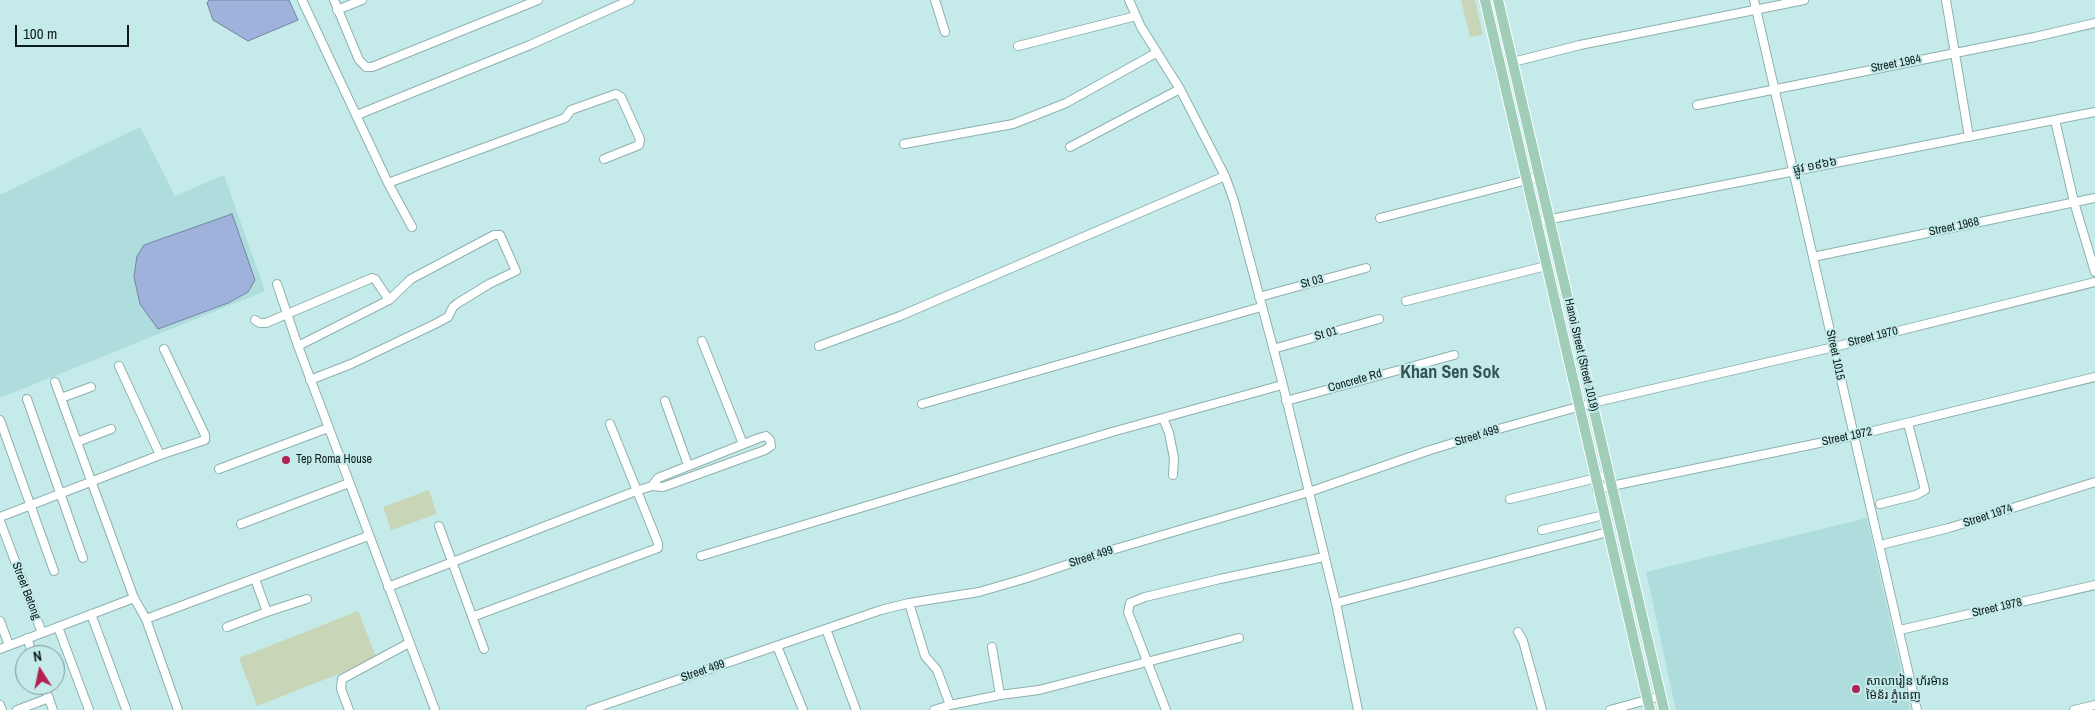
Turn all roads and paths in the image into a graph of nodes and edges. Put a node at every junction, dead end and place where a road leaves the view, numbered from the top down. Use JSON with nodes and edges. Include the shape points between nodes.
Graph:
{"nodes":[{"id":1,"x":302,"y":0,"type":"edge"},
{"id":2,"x":334,"y":0,"type":"edge"},
{"id":3,"x":362,"y":0,"type":"edge"},
{"id":4,"x":538,"y":0,"type":"edge"},
{"id":5,"x":630,"y":0,"type":"edge"},
{"id":6,"x":935,"y":0,"type":"edge"},
{"id":7,"x":1130,"y":0,"type":"edge"},
{"id":8,"x":1485,"y":0,"type":"edge"},
{"id":9,"x":1498,"y":0,"type":"edge"},
{"id":10,"x":1754,"y":0,"type":"edge"},
{"id":11,"x":1804,"y":0,"type":"edge"},
{"id":12,"x":1946,"y":0,"type":"edge"},
{"id":13,"x":1756,"y":9,"type":"junction"},
{"id":14,"x":337,"y":10,"type":"junction"},
{"id":15,"x":1136,"y":16,"type":"junction"},
{"id":16,"x":2095,"y":23,"type":"edge"},
{"id":17,"x":945,"y":32,"type":"dead end"},
{"id":18,"x":1018,"y":46,"type":"dead end"},
{"id":19,"x":1955,"y":52,"type":"junction"},
{"id":20,"x":1156,"y":53,"type":"junction"},
{"id":21,"x":1513,"y":62,"type":"junction"},
{"id":22,"x":1774,"y":88,"type":"junction"},
{"id":23,"x":1180,"y":90,"type":"junction"},
{"id":24,"x":1697,"y":105,"type":"dead end"},
{"id":25,"x":2095,"y":112,"type":"edge"},
{"id":26,"x":357,"y":115,"type":"junction"},
{"id":27,"x":2055,"y":120,"type":"junction"},
{"id":28,"x":1969,"y":137,"type":"junction"},
{"id":29,"x":904,"y":144,"type":"dead end"},
{"id":30,"x":1070,"y":146,"type":"dead end"},
{"id":31,"x":604,"y":160,"type":"dead end"},
{"id":32,"x":1792,"y":170,"type":"junction"},
{"id":33,"x":1225,"y":176,"type":"junction"},
{"id":34,"x":1539,"y":177,"type":"junction"},
{"id":35,"x":1527,"y":180,"type":"junction"},
{"id":36,"x":388,"y":183,"type":"junction"},
{"id":37,"x":2095,"y":198,"type":"edge"},
{"id":38,"x":2074,"y":202,"type":"junction"},
{"id":39,"x":1380,"y":218,"type":"dead end"},
{"id":40,"x":1549,"y":218,"type":"junction"},
{"id":41,"x":1536,"y":222,"type":"junction"},
{"id":42,"x":412,"y":228,"type":"dead end"},
{"id":43,"x":1813,"y":257,"type":"junction"},
{"id":44,"x":1546,"y":266,"type":"junction"},
{"id":45,"x":1366,"y":268,"type":"dead end"},
{"id":46,"x":2095,"y":272,"type":"edge"},
{"id":47,"x":2095,"y":282,"type":"edge"},
{"id":48,"x":277,"y":284,"type":"dead end"},
{"id":49,"x":1259,"y":297,"type":"junction"},
{"id":50,"x":389,"y":300,"type":"junction"},
{"id":51,"x":1406,"y":301,"type":"dead end"},
{"id":52,"x":1261,"y":308,"type":"junction"},
{"id":53,"x":287,"y":313,"type":"junction"},
{"id":54,"x":1379,"y":319,"type":"dead end"},
{"id":55,"x":255,"y":320,"type":"dead end"},
{"id":56,"x":702,"y":341,"type":"dead end"},
{"id":57,"x":298,"y":346,"type":"junction"},
{"id":58,"x":819,"y":346,"type":"dead end"},
{"id":59,"x":1834,"y":347,"type":"junction"},
{"id":60,"x":164,"y":349,"type":"dead end"},
{"id":61,"x":1273,"y":349,"type":"junction"},
{"id":62,"x":1454,"y":355,"type":"dead end"},
{"id":63,"x":119,"y":366,"type":"dead end"},
{"id":64,"x":2095,"y":378,"type":"edge"},
{"id":65,"x":310,"y":380,"type":"junction"},
{"id":66,"x":55,"y":382,"type":"dead end"},
{"id":67,"x":1282,"y":385,"type":"junction"},
{"id":68,"x":91,"y":387,"type":"dead end"},
{"id":69,"x":61,"y":398,"type":"junction"},
{"id":70,"x":27,"y":399,"type":"dead end"},
{"id":71,"x":665,"y":401,"type":"dead end"},
{"id":72,"x":1286,"y":401,"type":"junction"},
{"id":73,"x":1592,"y":403,"type":"junction"},
{"id":74,"x":922,"y":404,"type":"dead end"},
{"id":75,"x":1579,"y":407,"type":"junction"},
{"id":76,"x":1163,"y":418,"type":"junction"},
{"id":77,"x":0,"y":420,"type":"edge"},
{"id":78,"x":1908,"y":423,"type":"junction"},
{"id":79,"x":610,"y":424,"type":"dead end"},
{"id":80,"x":328,"y":428,"type":"junction"},
{"id":81,"x":111,"y":429,"type":"dead end"},
{"id":82,"x":1853,"y":436,"type":"junction"},
{"id":83,"x":77,"y":442,"type":"junction"},
{"id":84,"x":743,"y":444,"type":"junction"},
{"id":85,"x":160,"y":454,"type":"junction"},
{"id":86,"x":688,"y":465,"type":"junction"},
{"id":87,"x":219,"y":469,"type":"dead end"},
{"id":88,"x":1173,"y":475,"type":"dead end"},
{"id":89,"x":1610,"y":480,"type":"junction"},
{"id":90,"x":92,"y":481,"type":"junction"},
{"id":91,"x":2095,"y":482,"type":"edge"},
{"id":92,"x":349,"y":483,"type":"junction"},
{"id":93,"x":1596,"y":484,"type":"junction"},
{"id":94,"x":652,"y":486,"type":"junction"},
{"id":95,"x":636,"y":491,"type":"junction"},
{"id":96,"x":1309,"y":492,"type":"junction"},
{"id":97,"x":61,"y":493,"type":"junction"},
{"id":98,"x":1510,"y":499,"type":"dead end"},
{"id":99,"x":1880,"y":504,"type":"dead end"},
{"id":100,"x":31,"y":505,"type":"junction"},
{"id":101,"x":1604,"y":515,"type":"junction"},
{"id":102,"x":0,"y":517,"type":"edge"},
{"id":103,"x":0,"y":521,"type":"edge"},
{"id":104,"x":241,"y":524,"type":"dead end"},
{"id":105,"x":439,"y":526,"type":"dead end"},
{"id":106,"x":1542,"y":530,"type":"dead end"},
{"id":107,"x":1608,"y":532,"type":"junction"},
{"id":108,"x":368,"y":536,"type":"junction"},
{"id":109,"x":1880,"y":545,"type":"junction"},
{"id":110,"x":701,"y":556,"type":"dead end"},
{"id":111,"x":84,"y":558,"type":"dead end"},
{"id":112,"x":1324,"y":558,"type":"junction"},
{"id":113,"x":452,"y":562,"type":"junction"},
{"id":114,"x":54,"y":571,"type":"dead end"},
{"id":115,"x":255,"y":579,"type":"junction"},
{"id":116,"x":2095,"y":585,"type":"edge"},
{"id":117,"x":388,"y":587,"type":"junction"},
{"id":118,"x":134,"y":598,"type":"junction"},
{"id":119,"x":307,"y":599,"type":"dead end"},
{"id":120,"x":908,"y":603,"type":"junction"},
{"id":121,"x":1336,"y":603,"type":"junction"},
{"id":122,"x":267,"y":612,"type":"junction"},
{"id":123,"x":91,"y":614,"type":"junction"},
{"id":124,"x":472,"y":617,"type":"junction"},
{"id":125,"x":146,"y":619,"type":"junction"},
{"id":126,"x":0,"y":621,"type":"edge"},
{"id":127,"x":58,"y":626,"type":"junction"},
{"id":128,"x":226,"y":627,"type":"dead end"},
{"id":129,"x":826,"y":629,"type":"junction"},
{"id":130,"x":1900,"y":630,"type":"junction"},
{"id":131,"x":1518,"y":632,"type":"dead end"},
{"id":132,"x":42,"y":633,"type":"junction"},
{"id":133,"x":28,"y":638,"type":"junction"},
{"id":134,"x":1239,"y":638,"type":"dead end"},
{"id":135,"x":409,"y":643,"type":"junction"},
{"id":136,"x":9,"y":645,"type":"junction"},
{"id":137,"x":30,"y":645,"type":"edge"},
{"id":138,"x":777,"y":646,"type":"junction"},
{"id":139,"x":992,"y":647,"type":"dead end"},
{"id":140,"x":0,"y":649,"type":"edge"},
{"id":141,"x":484,"y":649,"type":"dead end"},
{"id":142,"x":1147,"y":661,"type":"junction"},
{"id":143,"x":48,"y":695,"type":"edge"},
{"id":144,"x":1000,"y":696,"type":"junction"},
{"id":145,"x":1661,"y":696,"type":"junction"},
{"id":146,"x":49,"y":698,"type":"junction"},
{"id":147,"x":1647,"y":699,"type":"junction"},
{"id":148,"x":0,"y":705,"type":"edge"},
{"id":149,"x":950,"y":705,"type":"junction"},
{"id":150,"x":2095,"y":705,"type":"edge"},
{"id":151,"x":126,"y":709,"type":"edge"},
{"id":152,"x":2,"y":710,"type":"edge"},
{"id":153,"x":17,"y":710,"type":"edge"},
{"id":154,"x":53,"y":710,"type":"edge"},
{"id":155,"x":89,"y":710,"type":"edge"},
{"id":156,"x":178,"y":710,"type":"edge"},
{"id":157,"x":349,"y":710,"type":"edge"},
{"id":158,"x":434,"y":710,"type":"edge"},
{"id":159,"x":590,"y":710,"type":"edge"},
{"id":160,"x":803,"y":710,"type":"edge"},
{"id":161,"x":856,"y":710,"type":"edge"},
{"id":162,"x":934,"y":710,"type":"edge"},
{"id":163,"x":1166,"y":710,"type":"edge"},
{"id":164,"x":1357,"y":710,"type":"edge"},
{"id":165,"x":1542,"y":710,"type":"edge"},
{"id":166,"x":1610,"y":710,"type":"edge"},
{"id":167,"x":1650,"y":710,"type":"edge"},
{"id":168,"x":1664,"y":710,"type":"edge"},
{"id":169,"x":1917,"y":710,"type":"edge"},
{"id":170,"x":2074,"y":710,"type":"edge"}],
"edges":[{"from":1,"to":26,"type":"street"},
{"from":2,"to":14,"type":"street"},
{"from":3,"to":14,"type":"street"},
{"from":4,"to":14,"type":"street","via":[[366,68],[359,60]]},
{"from":5,"to":26,"type":"street","via":[[530,45]]},
{"from":6,"to":17,"type":"street"},
{"from":7,"to":15,"type":"street"},
{"from":8,"to":35,"type":"main road","name":"Hanoi Street (Street 1019)"},
{"from":9,"to":21,"type":"main road","name":"Hanoi Street (Street 1019)"},
{"from":10,"to":13,"type":"street","name":"Street 1015"},
{"from":11,"to":13,"type":"street"},
{"from":12,"to":19,"type":"street"},
{"from":13,"to":21,"type":"street"},
{"from":13,"to":22,"type":"street","name":"Street 1015"},
{"from":15,"to":18,"type":"street"},
{"from":15,"to":20,"type":"street"},
{"from":16,"to":19,"type":"street","name":"Street 1964"},
{"from":19,"to":22,"type":"street","name":"Street 1964"},
{"from":19,"to":28,"type":"street"},
{"from":20,"to":23,"type":"street"},
{"from":20,"to":29,"type":"street","via":[[1066,103],[1013,124]]},
{"from":21,"to":34,"type":"main road","name":"Hanoi Street (Street 1019)"},
{"from":22,"to":24,"type":"street","name":"Street 1964"},
{"from":22,"to":32,"type":"street","name":"Street 1015"},
{"from":23,"to":30,"type":"street"},
{"from":23,"to":33,"type":"street"},
{"from":25,"to":27,"type":"street","name":"ផ្លូវ ១៩៦៦"},
{"from":26,"to":36,"type":"street"},
{"from":27,"to":28,"type":"street","name":"ផ្លូវ ១៩៦៦"},
{"from":27,"to":38,"type":"street"},
{"from":28,"to":32,"type":"street","name":"ផ្លូវ ១៩៦៦"},
{"from":31,"to":36,"type":"street","via":[[639,144],[640,139],[616,94],[571,110],[565,118]]},
{"from":32,"to":40,"type":"street","name":"ផ្លូវ ១៩៦៦"},
{"from":32,"to":43,"type":"street","name":"Street 1015"},
{"from":33,"to":49,"type":"street"},
{"from":33,"to":58,"type":"street","via":[[918,309]]},
{"from":34,"to":35,"type":"street"},
{"from":34,"to":40,"type":"main road","name":"Hanoi Street (Street 1019)"},
{"from":35,"to":39,"type":"street"},
{"from":35,"to":41,"type":"main road","name":"Hanoi Street (Street 1019)"},
{"from":36,"to":42,"type":"street"},
{"from":37,"to":38,"type":"street","name":"Street 1968"},
{"from":38,"to":43,"type":"street","name":"Street 1968"},
{"from":38,"to":46,"type":"street"},
{"from":40,"to":41,"type":"street","name":"ផ្លូវ ១៩៦៦"},
{"from":40,"to":73,"type":"main road","name":"Hanoi Street (Street 1019)"},
{"from":41,"to":44,"type":"main road","name":"Hanoi Street (Street 1019)"},
{"from":43,"to":59,"type":"street","name":"Street 1015"},
{"from":44,"to":51,"type":"street"},
{"from":44,"to":75,"type":"main road","name":"Hanoi Street (Street 1019)"},
{"from":45,"to":49,"type":"street","name":"St 03"},
{"from":47,"to":59,"type":"street","name":"Street 1970"},
{"from":48,"to":53,"type":"street"},
{"from":49,"to":52,"type":"street"},
{"from":50,"to":53,"type":"street","via":[[376,278],[372,278]]},
{"from":50,"to":57,"type":"street"},
{"from":50,"to":65,"type":"street","via":[[410,280],[494,235],[500,235],[516,271],[458,303],[448,317],[435,324]]},
{"from":52,"to":61,"type":"street"},
{"from":52,"to":74,"type":"street"},
{"from":53,"to":55,"type":"street","via":[[266,323]]},
{"from":53,"to":57,"type":"street"},
{"from":54,"to":61,"type":"street","name":"St 01"},
{"from":56,"to":84,"type":"street"},
{"from":57,"to":65,"type":"street"},
{"from":59,"to":73,"type":"street","name":"Street 1970"},
{"from":59,"to":82,"type":"street","name":"Street 1015"},
{"from":60,"to":85,"type":"street","via":[[205,440]]},
{"from":61,"to":67,"type":"street"},
{"from":62,"to":72,"type":"street","name":"Concrete Rd"},
{"from":63,"to":85,"type":"street"},
{"from":64,"to":78,"type":"street","name":"Street 1972"},
{"from":65,"to":80,"type":"street"},
{"from":66,"to":69,"type":"street"},
{"from":67,"to":72,"type":"street"},
{"from":67,"to":76,"type":"street"},
{"from":68,"to":69,"type":"street"},
{"from":69,"to":83,"type":"street"},
{"from":70,"to":97,"type":"street"},
{"from":71,"to":86,"type":"street"},
{"from":72,"to":96,"type":"street"},
{"from":73,"to":75,"type":"street","name":"Street 499"},
{"from":73,"to":89,"type":"main road","name":"Hanoi Street (Street 1019)"},
{"from":75,"to":93,"type":"main road","name":"Hanoi Street (Street 1019)"},
{"from":75,"to":96,"type":"street","name":"Street 499","via":[[1427,451]]},
{"from":76,"to":88,"type":"street","via":[[1174,458]]},
{"from":76,"to":110,"type":"street"},
{"from":77,"to":100,"type":"street"},
{"from":78,"to":82,"type":"street","name":"Street 1972"},
{"from":78,"to":99,"type":"street","via":[[1926,490]]},
{"from":79,"to":95,"type":"street"},
{"from":80,"to":87,"type":"street"},
{"from":80,"to":92,"type":"street"},
{"from":81,"to":83,"type":"street"},
{"from":82,"to":89,"type":"street","name":"Street 1972"},
{"from":82,"to":109,"type":"street","name":"Street 1015"},
{"from":83,"to":90,"type":"street"},
{"from":84,"to":86,"type":"street"},
{"from":84,"to":94,"type":"street","via":[[766,436],[771,446],[663,487]]},
{"from":85,"to":90,"type":"street"},
{"from":86,"to":94,"type":"street","via":[[658,478]]},
{"from":89,"to":93,"type":"street","name":"Street 1972"},
{"from":89,"to":145,"type":"main road","name":"Hanoi Street (Street 1019)"},
{"from":90,"to":97,"type":"street"},
{"from":90,"to":118,"type":"street"},
{"from":91,"to":109,"type":"street","name":"Street 1974","via":[[1949,528]]},
{"from":92,"to":104,"type":"street"},
{"from":92,"to":108,"type":"street"},
{"from":93,"to":98,"type":"street","name":"Street 1972"},
{"from":93,"to":101,"type":"main road","name":"Hanoi Street (Street 1019)"},
{"from":94,"to":95,"type":"street"},
{"from":95,"to":113,"type":"street"},
{"from":95,"to":124,"type":"street","via":[[658,548]]},
{"from":96,"to":112,"type":"street"},
{"from":96,"to":120,"type":"street","name":"Street 499","via":[[979,592]]},
{"from":97,"to":100,"type":"street"},
{"from":97,"to":111,"type":"street"},
{"from":100,"to":102,"type":"street"},
{"from":100,"to":114,"type":"street"},
{"from":101,"to":106,"type":"street"},
{"from":101,"to":107,"type":"main road","name":"Hanoi Street (Street 1019)"},
{"from":103,"to":132,"type":"street","name":"Street Betong"},
{"from":105,"to":113,"type":"street"},
{"from":107,"to":121,"type":"street"},
{"from":107,"to":147,"type":"main road","name":"Hanoi Street (Street 1019)"},
{"from":108,"to":115,"type":"street"},
{"from":108,"to":117,"type":"street"},
{"from":109,"to":130,"type":"street","name":"Street 1015"},
{"from":112,"to":121,"type":"street"},
{"from":112,"to":142,"type":"street","via":[[1220,578],[1130,603],[1128,612]]},
{"from":113,"to":117,"type":"street"},
{"from":113,"to":124,"type":"street"},
{"from":115,"to":122,"type":"street"},
{"from":115,"to":125,"type":"street"},
{"from":116,"to":130,"type":"street","name":"Street 1978"},
{"from":117,"to":135,"type":"street"},
{"from":118,"to":123,"type":"street"},
{"from":118,"to":125,"type":"street"},
{"from":119,"to":122,"type":"street"},
{"from":120,"to":129,"type":"street","name":"Street 499"},
{"from":120,"to":149,"type":"street","via":[[926,656],[937,670]]},
{"from":121,"to":164,"type":"street"},
{"from":122,"to":128,"type":"street"},
{"from":123,"to":127,"type":"street"},
{"from":123,"to":151,"type":"street"},
{"from":124,"to":141,"type":"street"},
{"from":125,"to":156,"type":"street"},
{"from":126,"to":136,"type":"street"},
{"from":127,"to":132,"type":"street"},
{"from":127,"to":155,"type":"street"},
{"from":129,"to":138,"type":"street","name":"Street 499"},
{"from":129,"to":161,"type":"street"},
{"from":130,"to":169,"type":"street","name":"Street 1015"},
{"from":131,"to":165,"type":"street"},
{"from":132,"to":133,"type":"street"},
{"from":133,"to":136,"type":"street"},
{"from":133,"to":137,"type":"street"},
{"from":134,"to":142,"type":"street"},
{"from":135,"to":157,"type":"street","via":[[342,680]]},
{"from":135,"to":158,"type":"street"},
{"from":136,"to":140,"type":"street"},
{"from":138,"to":159,"type":"street","name":"Street 499"},
{"from":138,"to":160,"type":"street"},
{"from":139,"to":144,"type":"street"},
{"from":142,"to":144,"type":"street","via":[[1039,690]]},
{"from":142,"to":163,"type":"street"},
{"from":143,"to":146,"type":"street"},
{"from":144,"to":149,"type":"street"},
{"from":145,"to":147,"type":"street"},
{"from":145,"to":168,"type":"main road","name":"Hanoi Street (Street 1019)"},
{"from":146,"to":153,"type":"street"},
{"from":146,"to":154,"type":"street"},
{"from":147,"to":166,"type":"street"},
{"from":147,"to":167,"type":"main road","name":"Hanoi Street (Street 1019)"},
{"from":148,"to":152,"type":"street"},
{"from":149,"to":162,"type":"street"},
{"from":150,"to":170,"type":"street"}]}
